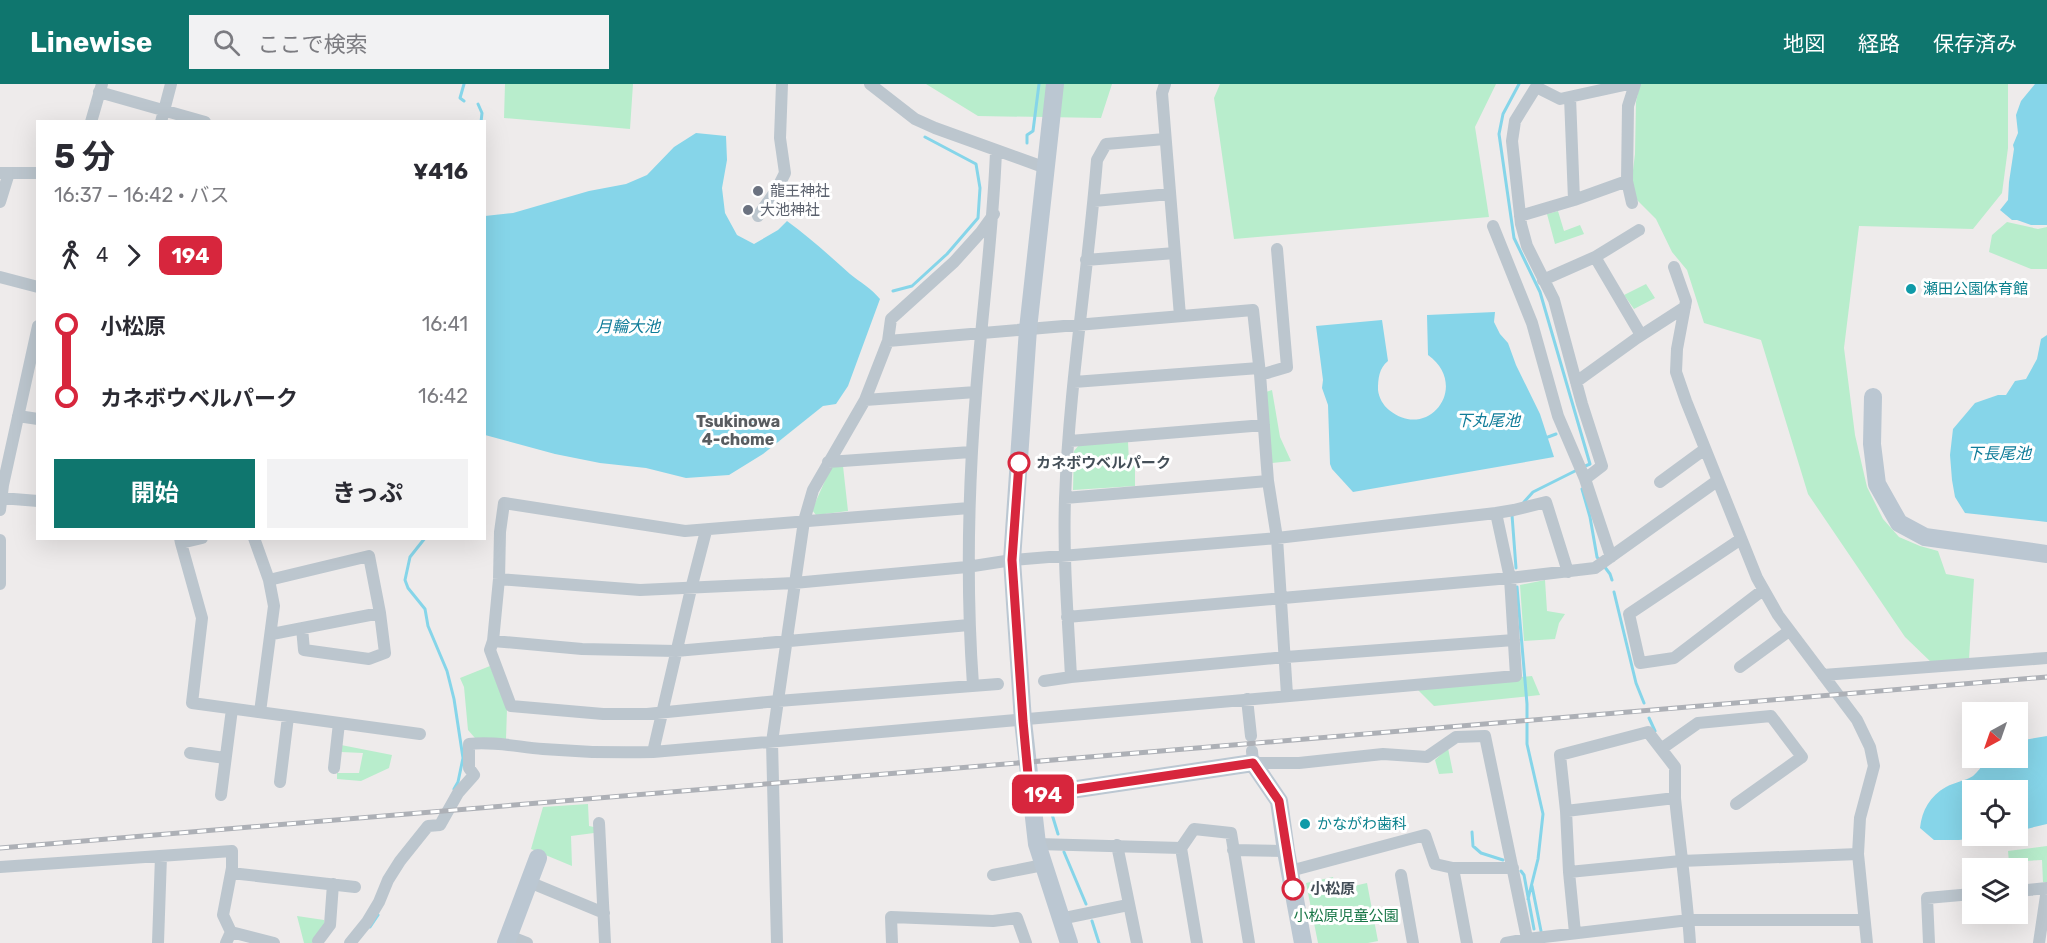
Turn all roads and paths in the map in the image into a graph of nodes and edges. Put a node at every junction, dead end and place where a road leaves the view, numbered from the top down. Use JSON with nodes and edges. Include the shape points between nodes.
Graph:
{"nodes":[{"id":1,"x":171,"y":84,"type":"edge"},
{"id":2,"x":782,"y":84,"type":"edge"},
{"id":3,"x":870,"y":84,"type":"edge"},
{"id":4,"x":1055,"y":84,"type":"edge"},
{"id":5,"x":1165,"y":84,"type":"edge"},
{"id":6,"x":1629,"y":84,"type":"edge"},
{"id":7,"x":1635,"y":84,"type":"edge"},
{"id":8,"x":100,"y":88,"type":"edge"},
{"id":9,"x":1570,"y":97,"type":"junction"},
{"id":10,"x":163,"y":115,"type":"edge"},
{"id":11,"x":92,"y":120,"type":"edge"},
{"id":12,"x":193,"y":120,"type":"edge"},
{"id":13,"x":1165,"y":139,"type":"junction"},
{"id":14,"x":996,"y":151,"type":"junction"},
{"id":15,"x":1046,"y":168,"type":"junction"},
{"id":16,"x":4,"y":173,"type":"edge"},
{"id":17,"x":36,"y":173,"type":"edge"},
{"id":18,"x":1627,"y":181,"type":"junction"},
{"id":19,"x":1170,"y":194,"type":"junction"},
{"id":20,"x":1574,"y":200,"type":"junction"},
{"id":21,"x":1094,"y":201,"type":"junction"},
{"id":22,"x":0,"y":202,"type":"edge"},
{"id":23,"x":1632,"y":203,"type":"dead end"},
{"id":24,"x":994,"y":214,"type":"junction"},
{"id":25,"x":758,"y":216,"type":"dead end"},
{"id":26,"x":1520,"y":216,"type":"junction"},
{"id":27,"x":1493,"y":225,"type":"dead end"},
{"id":28,"x":1639,"y":230,"type":"dead end"},
{"id":29,"x":1277,"y":249,"type":"dead end"},
{"id":30,"x":1175,"y":253,"type":"junction"},
{"id":31,"x":1595,"y":257,"type":"junction"},
{"id":32,"x":1086,"y":261,"type":"junction"},
{"id":33,"x":1674,"y":267,"type":"dead end"},
{"id":34,"x":0,"y":277,"type":"edge"},
{"id":35,"x":1543,"y":280,"type":"junction"},
{"id":36,"x":36,"y":286,"type":"edge"},
{"id":37,"x":1685,"y":307,"type":"junction"},
{"id":38,"x":1180,"y":316,"type":"junction"},
{"id":39,"x":1080,"y":325,"type":"junction"},
{"id":40,"x":1028,"y":329,"type":"junction"},
{"id":41,"x":981,"y":333,"type":"junction"},
{"id":42,"x":1641,"y":335,"type":"junction"},
{"id":43,"x":888,"y":341,"type":"junction"},
{"id":44,"x":35,"y":349,"type":"edge"},
{"id":45,"x":1263,"y":370,"type":"junction"},
{"id":46,"x":1074,"y":382,"type":"junction"},
{"id":47,"x":1576,"y":382,"type":"junction"},
{"id":48,"x":976,"y":392,"type":"junction"},
{"id":49,"x":1872,"y":397,"type":"dead end"},
{"id":50,"x":865,"y":400,"type":"junction"},
{"id":51,"x":18,"y":416,"type":"junction"},
{"id":52,"x":36,"y":419,"type":"edge"},
{"id":53,"x":1264,"y":425,"type":"junction"},
{"id":54,"x":1070,"y":441,"type":"junction"},
{"id":55,"x":1705,"y":449,"type":"junction"},
{"id":56,"x":971,"y":452,"type":"junction"},
{"id":57,"x":828,"y":462,"type":"junction"},
{"id":58,"x":1582,"y":472,"type":"junction"},
{"id":59,"x":1717,"y":481,"type":"junction"},
{"id":60,"x":1268,"y":482,"type":"junction"},
{"id":61,"x":1660,"y":482,"type":"dead end"},
{"id":62,"x":1065,"y":498,"type":"junction"},
{"id":63,"x":36,"y":501,"type":"edge"},
{"id":64,"x":0,"y":504,"type":"edge"},
{"id":65,"x":969,"y":508,"type":"junction"},
{"id":66,"x":1496,"y":513,"type":"junction"},
{"id":67,"x":804,"y":521,"type":"junction"},
{"id":68,"x":706,"y":531,"type":"junction"},
{"id":69,"x":1276,"y":538,"type":"junction"},
{"id":70,"x":1741,"y":539,"type":"junction"},
{"id":71,"x":0,"y":540,"type":"edge"},
{"id":72,"x":255,"y":540,"type":"edge"},
{"id":73,"x":181,"y":541,"type":"edge"},
{"id":74,"x":2047,"y":554,"type":"edge"},
{"id":75,"x":1064,"y":557,"type":"junction"},
{"id":76,"x":1609,"y":558,"type":"junction"},
{"id":77,"x":1012,"y":560,"type":"junction"},
{"id":78,"x":967,"y":567,"type":"junction"},
{"id":79,"x":1568,"y":572,"type":"junction"},
{"id":80,"x":1510,"y":578,"type":"junction"},
{"id":81,"x":499,"y":579,"type":"junction"},
{"id":82,"x":269,"y":580,"type":"junction"},
{"id":83,"x":794,"y":583,"type":"junction"},
{"id":84,"x":0,"y":584,"type":"edge"},
{"id":85,"x":691,"y":589,"type":"junction"},
{"id":86,"x":1763,"y":590,"type":"junction"},
{"id":87,"x":1281,"y":598,"type":"junction"},
{"id":88,"x":380,"y":613,"type":"junction"},
{"id":89,"x":1067,"y":616,"type":"junction"},
{"id":90,"x":969,"y":625,"type":"junction"},
{"id":91,"x":302,"y":628,"type":"junction"},
{"id":92,"x":1790,"y":631,"type":"junction"},
{"id":93,"x":272,"y":634,"type":"junction"},
{"id":94,"x":1514,"y":640,"type":"junction"},
{"id":95,"x":493,"y":641,"type":"junction"},
{"id":96,"x":786,"y":641,"type":"junction"},
{"id":97,"x":676,"y":651,"type":"junction"},
{"id":98,"x":1286,"y":657,"type":"junction"},
{"id":99,"x":2047,"y":658,"type":"edge"},
{"id":100,"x":1740,"y":666,"type":"dead end"},
{"id":101,"x":1823,"y":675,"type":"junction"},
{"id":102,"x":1071,"y":677,"type":"junction"},
{"id":103,"x":1044,"y":681,"type":"dead end"},
{"id":104,"x":998,"y":684,"type":"dead end"},
{"id":105,"x":973,"y":685,"type":"junction"},
{"id":106,"x":1287,"y":695,"type":"junction"},
{"id":107,"x":1247,"y":699,"type":"junction"},
{"id":108,"x":778,"y":701,"type":"junction"},
{"id":109,"x":232,"y":709,"type":"junction"},
{"id":110,"x":261,"y":712,"type":"junction"},
{"id":111,"x":663,"y":712,"type":"junction"},
{"id":112,"x":288,"y":717,"type":"junction"},
{"id":113,"x":1023,"y":721,"type":"junction"},
{"id":114,"x":339,"y":723,"type":"junction"},
{"id":115,"x":420,"y":734,"type":"dead end"},
{"id":116,"x":1251,"y":736,"type":"dead end"},
{"id":117,"x":772,"y":742,"type":"junction"},
{"id":118,"x":1661,"y":749,"type":"junction"},
{"id":119,"x":654,"y":752,"type":"junction"},
{"id":120,"x":190,"y":753,"type":"dead end"},
{"id":121,"x":1253,"y":757,"type":"junction"},
{"id":122,"x":225,"y":758,"type":"junction"},
{"id":123,"x":334,"y":768,"type":"dead end"},
{"id":124,"x":280,"y":782,"type":"dead end"},
{"id":125,"x":221,"y":795,"type":"dead end"},
{"id":126,"x":1030,"y":796,"type":"junction"},
{"id":127,"x":1675,"y":798,"type":"junction"},
{"id":128,"x":1736,"y":804,"type":"dead end"},
{"id":129,"x":1566,"y":811,"type":"junction"},
{"id":130,"x":599,"y":823,"type":"dead end"},
{"id":131,"x":1037,"y":844,"type":"junction"},
{"id":132,"x":1117,"y":844,"type":"junction"},
{"id":133,"x":1181,"y":848,"type":"junction"},
{"id":134,"x":1233,"y":850,"type":"junction"},
{"id":135,"x":1286,"y":851,"type":"junction"},
{"id":136,"x":1858,"y":854,"type":"junction"},
{"id":137,"x":161,"y":856,"type":"junction"},
{"id":138,"x":538,"y":858,"type":"dead end"},
{"id":139,"x":1681,"y":861,"type":"junction"},
{"id":140,"x":1043,"y":865,"type":"junction"},
{"id":141,"x":0,"y":867,"type":"edge"},
{"id":142,"x":1453,"y":867,"type":"junction"},
{"id":143,"x":1513,"y":868,"type":"junction"},
{"id":144,"x":1290,"y":872,"type":"junction"},
{"id":145,"x":1569,"y":872,"type":"junction"},
{"id":146,"x":231,"y":873,"type":"junction"},
{"id":147,"x":1401,"y":874,"type":"dead end"},
{"id":148,"x":993,"y":875,"type":"dead end"},
{"id":149,"x":529,"y":882,"type":"junction"},
{"id":150,"x":333,"y":884,"type":"junction"},
{"id":151,"x":355,"y":887,"type":"dead end"},
{"id":152,"x":2047,"y":889,"type":"edge"},
{"id":153,"x":2028,"y":890,"type":"edge"},
{"id":154,"x":1962,"y":895,"type":"edge"},
{"id":155,"x":1128,"y":904,"type":"junction"},
{"id":156,"x":603,"y":913,"type":"junction"},
{"id":157,"x":1060,"y":920,"type":"junction"},
{"id":158,"x":1689,"y":920,"type":"junction"},
{"id":159,"x":1863,"y":920,"type":"junction"},
{"id":160,"x":1575,"y":933,"type":"junction"},
{"id":161,"x":228,"y":937,"type":"edge"},
{"id":162,"x":507,"y":939,"type":"edge"},
{"id":163,"x":318,"y":941,"type":"dead end"},
{"id":164,"x":1527,"y":941,"type":"edge"},
{"id":165,"x":158,"y":943,"type":"edge"},
{"id":166,"x":274,"y":943,"type":"edge"},
{"id":167,"x":350,"y":943,"type":"edge"},
{"id":168,"x":527,"y":943,"type":"edge"},
{"id":169,"x":605,"y":943,"type":"edge"},
{"id":170,"x":777,"y":943,"type":"edge"},
{"id":171,"x":892,"y":943,"type":"edge"},
{"id":172,"x":1026,"y":943,"type":"edge"},
{"id":173,"x":1069,"y":943,"type":"edge"},
{"id":174,"x":1137,"y":943,"type":"edge"},
{"id":175,"x":1197,"y":943,"type":"edge"},
{"id":176,"x":1249,"y":943,"type":"edge"},
{"id":177,"x":1303,"y":943,"type":"edge"},
{"id":178,"x":1413,"y":943,"type":"edge"},
{"id":179,"x":1467,"y":943,"type":"edge"},
{"id":180,"x":1506,"y":943,"type":"edge"},
{"id":181,"x":1690,"y":943,"type":"edge"},
{"id":182,"x":1867,"y":943,"type":"edge"},
{"id":183,"x":1929,"y":943,"type":"edge"},
{"id":184,"x":2039,"y":943,"type":"edge"}],
"edges":[{"from":1,"to":10,"type":"street"},
{"from":2,"to":25,"type":"street","via":[[780,138],[785,173]]},
{"from":3,"to":14,"type":"street","via":[[915,119]]},
{"from":4,"to":15,"type":"street"},
{"from":5,"to":13,"type":"street"},
{"from":6,"to":9,"type":"street"},
{"from":7,"to":18,"type":"street","via":[[1628,106]]},
{"from":8,"to":10,"type":"street"},
{"from":8,"to":11,"type":"street"},
{"from":9,"to":20,"type":"street"},
{"from":9,"to":26,"type":"street","via":[[1560,99],[1536,87],[1515,121],[1512,141]]},
{"from":10,"to":12,"type":"street"},
{"from":13,"to":19,"type":"street"},
{"from":13,"to":21,"type":"street","via":[[1106,144],[1097,160]]},
{"from":14,"to":15,"type":"street"},
{"from":14,"to":24,"type":"street"},
{"from":15,"to":40,"type":"street"},
{"from":16,"to":17,"type":"street"},
{"from":16,"to":22,"type":"street"},
{"from":18,"to":20,"type":"street"},
{"from":18,"to":23,"type":"street"},
{"from":19,"to":21,"type":"street"},
{"from":19,"to":30,"type":"street"},
{"from":20,"to":26,"type":"street"},
{"from":21,"to":32,"type":"street"},
{"from":24,"to":41,"type":"street"},
{"from":24,"to":43,"type":"street","via":[[954,262],[891,319]]},
{"from":26,"to":35,"type":"street","via":[[1527,246]]},
{"from":27,"to":58,"type":"street","via":[[1532,323],[1558,416]]},
{"from":28,"to":31,"type":"street"},
{"from":29,"to":45,"type":"street","via":[[1287,367]]},
{"from":30,"to":32,"type":"street"},
{"from":30,"to":38,"type":"street"},
{"from":31,"to":35,"type":"street"},
{"from":31,"to":42,"type":"street"},
{"from":32,"to":39,"type":"street"},
{"from":33,"to":37,"type":"street"},
{"from":34,"to":36,"type":"street"},
{"from":35,"to":47,"type":"street","via":[[1554,300]]},
{"from":37,"to":42,"type":"street"},
{"from":37,"to":55,"type":"street","via":[[1676,372]]},
{"from":38,"to":39,"type":"street"},
{"from":38,"to":45,"type":"street","via":[[1253,310]]},
{"from":39,"to":40,"type":"street"},
{"from":39,"to":46,"type":"street"},
{"from":40,"to":41,"type":"street"},
{"from":40,"to":77,"type":"street"},
{"from":41,"to":43,"type":"street"},
{"from":41,"to":48,"type":"street"},
{"from":42,"to":47,"type":"street"},
{"from":43,"to":50,"type":"street"},
{"from":44,"to":51,"type":"street"},
{"from":45,"to":46,"type":"street"},
{"from":45,"to":53,"type":"street"},
{"from":46,"to":54,"type":"street"},
{"from":47,"to":58,"type":"street","via":[[1602,465]]},
{"from":48,"to":50,"type":"street"},
{"from":48,"to":56,"type":"street"},
{"from":49,"to":74,"type":"street","via":[[1877,484],[1899,523],[1925,537]]},
{"from":50,"to":57,"type":"street"},
{"from":51,"to":52,"type":"street"},
{"from":51,"to":64,"type":"street"},
{"from":53,"to":54,"type":"street"},
{"from":53,"to":60,"type":"street"},
{"from":54,"to":62,"type":"street"},
{"from":55,"to":59,"type":"street"},
{"from":55,"to":61,"type":"street"},
{"from":56,"to":57,"type":"street"},
{"from":56,"to":65,"type":"street"},
{"from":57,"to":67,"type":"street","via":[[813,490]]},
{"from":58,"to":76,"type":"street"},
{"from":59,"to":70,"type":"street"},
{"from":59,"to":76,"type":"street"},
{"from":60,"to":62,"type":"street"},
{"from":60,"to":69,"type":"street"},
{"from":62,"to":75,"type":"street"},
{"from":63,"to":64,"type":"street"},
{"from":65,"to":67,"type":"street"},
{"from":65,"to":78,"type":"street"},
{"from":66,"to":69,"type":"street"},
{"from":66,"to":79,"type":"street","via":[[1545,502]]},
{"from":66,"to":80,"type":"street"},
{"from":67,"to":68,"type":"street"},
{"from":67,"to":83,"type":"street"},
{"from":68,"to":81,"type":"street","via":[[504,503]]},
{"from":68,"to":85,"type":"street"},
{"from":69,"to":75,"type":"street"},
{"from":69,"to":87,"type":"street"},
{"from":70,"to":86,"type":"street"},
{"from":70,"to":86,"type":"street","via":[[1629,614],[1640,663],[1674,657]]},
{"from":71,"to":84,"type":"street"},
{"from":72,"to":82,"type":"street"},
{"from":73,"to":109,"type":"street","via":[[202,618],[192,703]]},
{"from":75,"to":77,"type":"street"},
{"from":75,"to":89,"type":"street"},
{"from":76,"to":79,"type":"street","via":[[1596,568]]},
{"from":77,"to":78,"type":"street"},
{"from":77,"to":113,"type":"street"},
{"from":78,"to":83,"type":"street"},
{"from":78,"to":90,"type":"street"},
{"from":79,"to":80,"type":"street"},
{"from":80,"to":87,"type":"street"},
{"from":80,"to":94,"type":"street"},
{"from":81,"to":85,"type":"street","via":[[640,590]]},
{"from":81,"to":95,"type":"street"},
{"from":82,"to":88,"type":"street","via":[[369,556]]},
{"from":82,"to":93,"type":"street","via":[[274,606]]},
{"from":83,"to":85,"type":"street"},
{"from":83,"to":96,"type":"street"},
{"from":85,"to":97,"type":"street"},
{"from":86,"to":92,"type":"street"},
{"from":87,"to":89,"type":"street"},
{"from":87,"to":98,"type":"street"},
{"from":88,"to":91,"type":"street"},
{"from":88,"to":91,"type":"street","via":[[385,653],[369,659],[304,650]]},
{"from":89,"to":102,"type":"street"},
{"from":90,"to":96,"type":"street"},
{"from":90,"to":105,"type":"street"},
{"from":91,"to":93,"type":"street"},
{"from":92,"to":100,"type":"street"},
{"from":92,"to":101,"type":"street"},
{"from":93,"to":110,"type":"street"},
{"from":94,"to":98,"type":"street"},
{"from":94,"to":106,"type":"street","via":[[1516,676]]},
{"from":95,"to":97,"type":"street","via":[[582,650]]},
{"from":95,"to":111,"type":"street","via":[[490,650],[511,706],[603,714]]},
{"from":96,"to":97,"type":"street"},
{"from":96,"to":108,"type":"street"},
{"from":97,"to":111,"type":"street"},
{"from":98,"to":102,"type":"street"},
{"from":98,"to":106,"type":"street"},
{"from":99,"to":101,"type":"street"},
{"from":101,"to":136,"type":"street","via":[[1857,720],[1874,766],[1860,818]]},
{"from":102,"to":103,"type":"street"},
{"from":104,"to":105,"type":"street"},
{"from":105,"to":108,"type":"street"},
{"from":106,"to":107,"type":"street"},
{"from":107,"to":113,"type":"street"},
{"from":107,"to":116,"type":"street"},
{"from":108,"to":111,"type":"street"},
{"from":108,"to":117,"type":"street"},
{"from":109,"to":110,"type":"street"},
{"from":109,"to":122,"type":"street"},
{"from":110,"to":112,"type":"street"},
{"from":111,"to":119,"type":"street"},
{"from":112,"to":114,"type":"street"},
{"from":112,"to":124,"type":"street"},
{"from":113,"to":117,"type":"street"},
{"from":113,"to":126,"type":"street"},
{"from":114,"to":115,"type":"street"},
{"from":114,"to":123,"type":"street"},
{"from":117,"to":119,"type":"street"},
{"from":117,"to":170,"type":"street"},
{"from":118,"to":127,"type":"street","via":[[1675,767]]},
{"from":118,"to":128,"type":"street","via":[[1698,723],[1771,716],[1802,758]]},
{"from":118,"to":129,"type":"street","via":[[1648,732],[1560,754]]},
{"from":119,"to":167,"type":"street","via":[[469,744],[469,768],[474,775],[458,793],[440,825],[428,826],[400,861],[380,902]]},
{"from":120,"to":122,"type":"street"},
{"from":121,"to":126,"type":"street"},
{"from":121,"to":135,"type":"street","via":[[1279,801]]},
{"from":121,"to":143,"type":"street","via":[[1299,763],[1383,754],[1427,757],[1456,737],[1485,736]]},
{"from":122,"to":125,"type":"street"},
{"from":126,"to":131,"type":"street"},
{"from":127,"to":129,"type":"street"},
{"from":127,"to":139,"type":"street"},
{"from":129,"to":145,"type":"street"},
{"from":130,"to":156,"type":"street"},
{"from":131,"to":132,"type":"street"},
{"from":131,"to":140,"type":"street"},
{"from":132,"to":133,"type":"street"},
{"from":132,"to":155,"type":"street"},
{"from":133,"to":134,"type":"street","via":[[1194,829],[1231,833]]},
{"from":133,"to":175,"type":"street"},
{"from":134,"to":135,"type":"street"},
{"from":134,"to":176,"type":"street"},
{"from":135,"to":144,"type":"street"},
{"from":136,"to":139,"type":"street"},
{"from":136,"to":159,"type":"street"},
{"from":137,"to":141,"type":"street"},
{"from":137,"to":146,"type":"street","via":[[232,851]]},
{"from":137,"to":165,"type":"street"},
{"from":138,"to":149,"type":"street"},
{"from":139,"to":145,"type":"street"},
{"from":139,"to":158,"type":"street"},
{"from":140,"to":148,"type":"street"},
{"from":140,"to":157,"type":"street"},
{"from":142,"to":143,"type":"street"},
{"from":142,"to":144,"type":"street","via":[[1435,864],[1425,835]]},
{"from":142,"to":179,"type":"street"},
{"from":143,"to":164,"type":"street"},
{"from":144,"to":177,"type":"street"},
{"from":145,"to":160,"type":"street"},
{"from":146,"to":150,"type":"street"},
{"from":146,"to":161,"type":"street","via":[[223,915]]},
{"from":147,"to":178,"type":"street"},
{"from":149,"to":156,"type":"street"},
{"from":149,"to":162,"type":"street"},
{"from":150,"to":151,"type":"street"},
{"from":150,"to":163,"type":"street","via":[[330,925]]},
{"from":152,"to":153,"type":"street"},
{"from":152,"to":184,"type":"street"},
{"from":154,"to":183,"type":"street","via":[[1927,898]]},
{"from":155,"to":157,"type":"street"},
{"from":155,"to":174,"type":"street"},
{"from":156,"to":169,"type":"street"},
{"from":157,"to":173,"type":"street"},
{"from":158,"to":159,"type":"street"},
{"from":158,"to":160,"type":"street"},
{"from":158,"to":181,"type":"street"},
{"from":159,"to":182,"type":"street"},
{"from":160,"to":164,"type":"street"},
{"from":161,"to":166,"type":"street"},
{"from":162,"to":168,"type":"street"},
{"from":164,"to":180,"type":"street"},
{"from":171,"to":172,"type":"street","via":[[891,917],[993,921],[1017,918]]}]}
